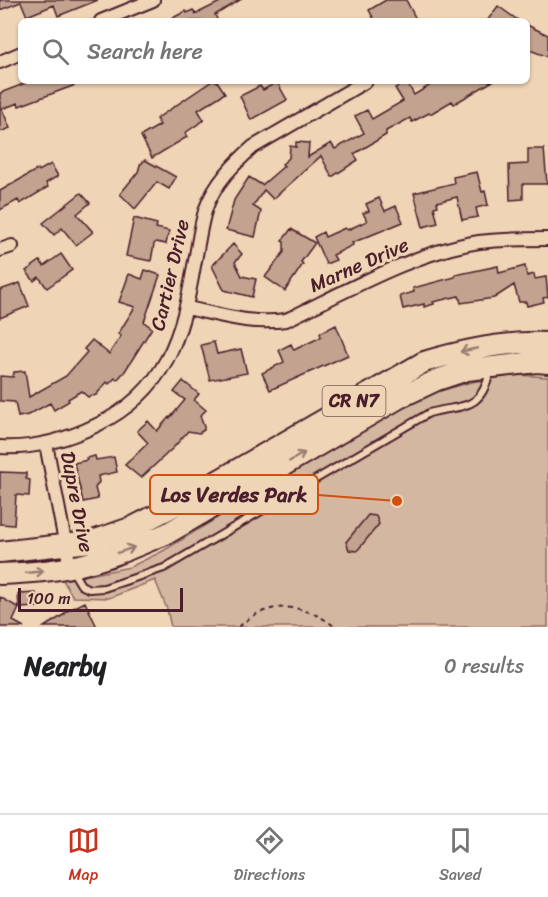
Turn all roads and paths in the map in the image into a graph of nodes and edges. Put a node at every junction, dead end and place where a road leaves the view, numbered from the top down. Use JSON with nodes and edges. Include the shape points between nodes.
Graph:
{"nodes":[{"id":1,"x":153,"y":0,"type":"edge"},
{"id":2,"x":108,"y":18,"type":"edge"},
{"id":3,"x":18,"y":55,"type":"edge"},
{"id":4,"x":0,"y":62,"type":"edge"},
{"id":5,"x":361,"y":84,"type":"edge"},
{"id":6,"x":548,"y":239,"type":"edge"},
{"id":7,"x":187,"y":308,"type":"junction"},
{"id":8,"x":548,"y":343,"type":"edge"},
{"id":9,"x":548,"y":351,"type":"edge"},
{"id":10,"x":548,"y":363,"type":"edge"},
{"id":11,"x":492,"y":367,"type":"junction"},
{"id":12,"x":46,"y":444,"type":"junction"},
{"id":13,"x":0,"y":447,"type":"edge"},
{"id":14,"x":67,"y":545,"type":"junction"},
{"id":15,"x":0,"y":552,"type":"edge"},
{"id":16,"x":70,"y":567,"type":"junction"},
{"id":17,"x":0,"y":574,"type":"edge"},
{"id":18,"x":239,"y":627,"type":"edge"},
{"id":19,"x":335,"y":627,"type":"edge"}],
"edges":[{"from":1,"to":2,"type":"street"},
{"from":3,"to":4,"type":"street"},
{"from":5,"to":7,"type":"street","name":"Cartier Drive","via":[[253,147],[221,180],[206,207]]},
{"from":6,"to":7,"type":"street","name":"Marne Drive","via":[[478,242],[443,250],[286,320],[264,323]]},
{"from":7,"to":12,"type":"street","name":"Cartier Drive","via":[[165,363],[132,403],[79,434]]},
{"from":8,"to":14,"type":"main road","number":"CR N7","one_way":true,"via":[[496,345],[424,362],[176,505],[133,527],[90,542]]},
{"from":9,"to":11,"type":"main road","via":[[498,353],[492,359]]},
{"from":10,"to":11,"type":"main road","number":"CR N7"},
{"from":16,"to":11,"type":"main road","number":"CR N7","one_way":true,"via":[[168,533],[399,398],[437,380]]},
{"from":11,"to":16,"type":"lane","via":[[486,388],[468,405],[429,413],[164,568],[104,588],[89,589],[81,585]]},
{"from":12,"to":13,"type":"street","name":"Cartier Drive"},
{"from":12,"to":14,"type":"street","name":"Dupre Drive"},
{"from":14,"to":15,"type":"main road","number":"CR N7"},
{"from":14,"to":16,"type":"street","name":"Dupre Drive"},
{"from":17,"to":16,"type":"main road","number":"CR N7","one_way":true},
{"from":18,"to":19,"type":"path","via":[[258,612],[283,606],[314,614]]}]}
